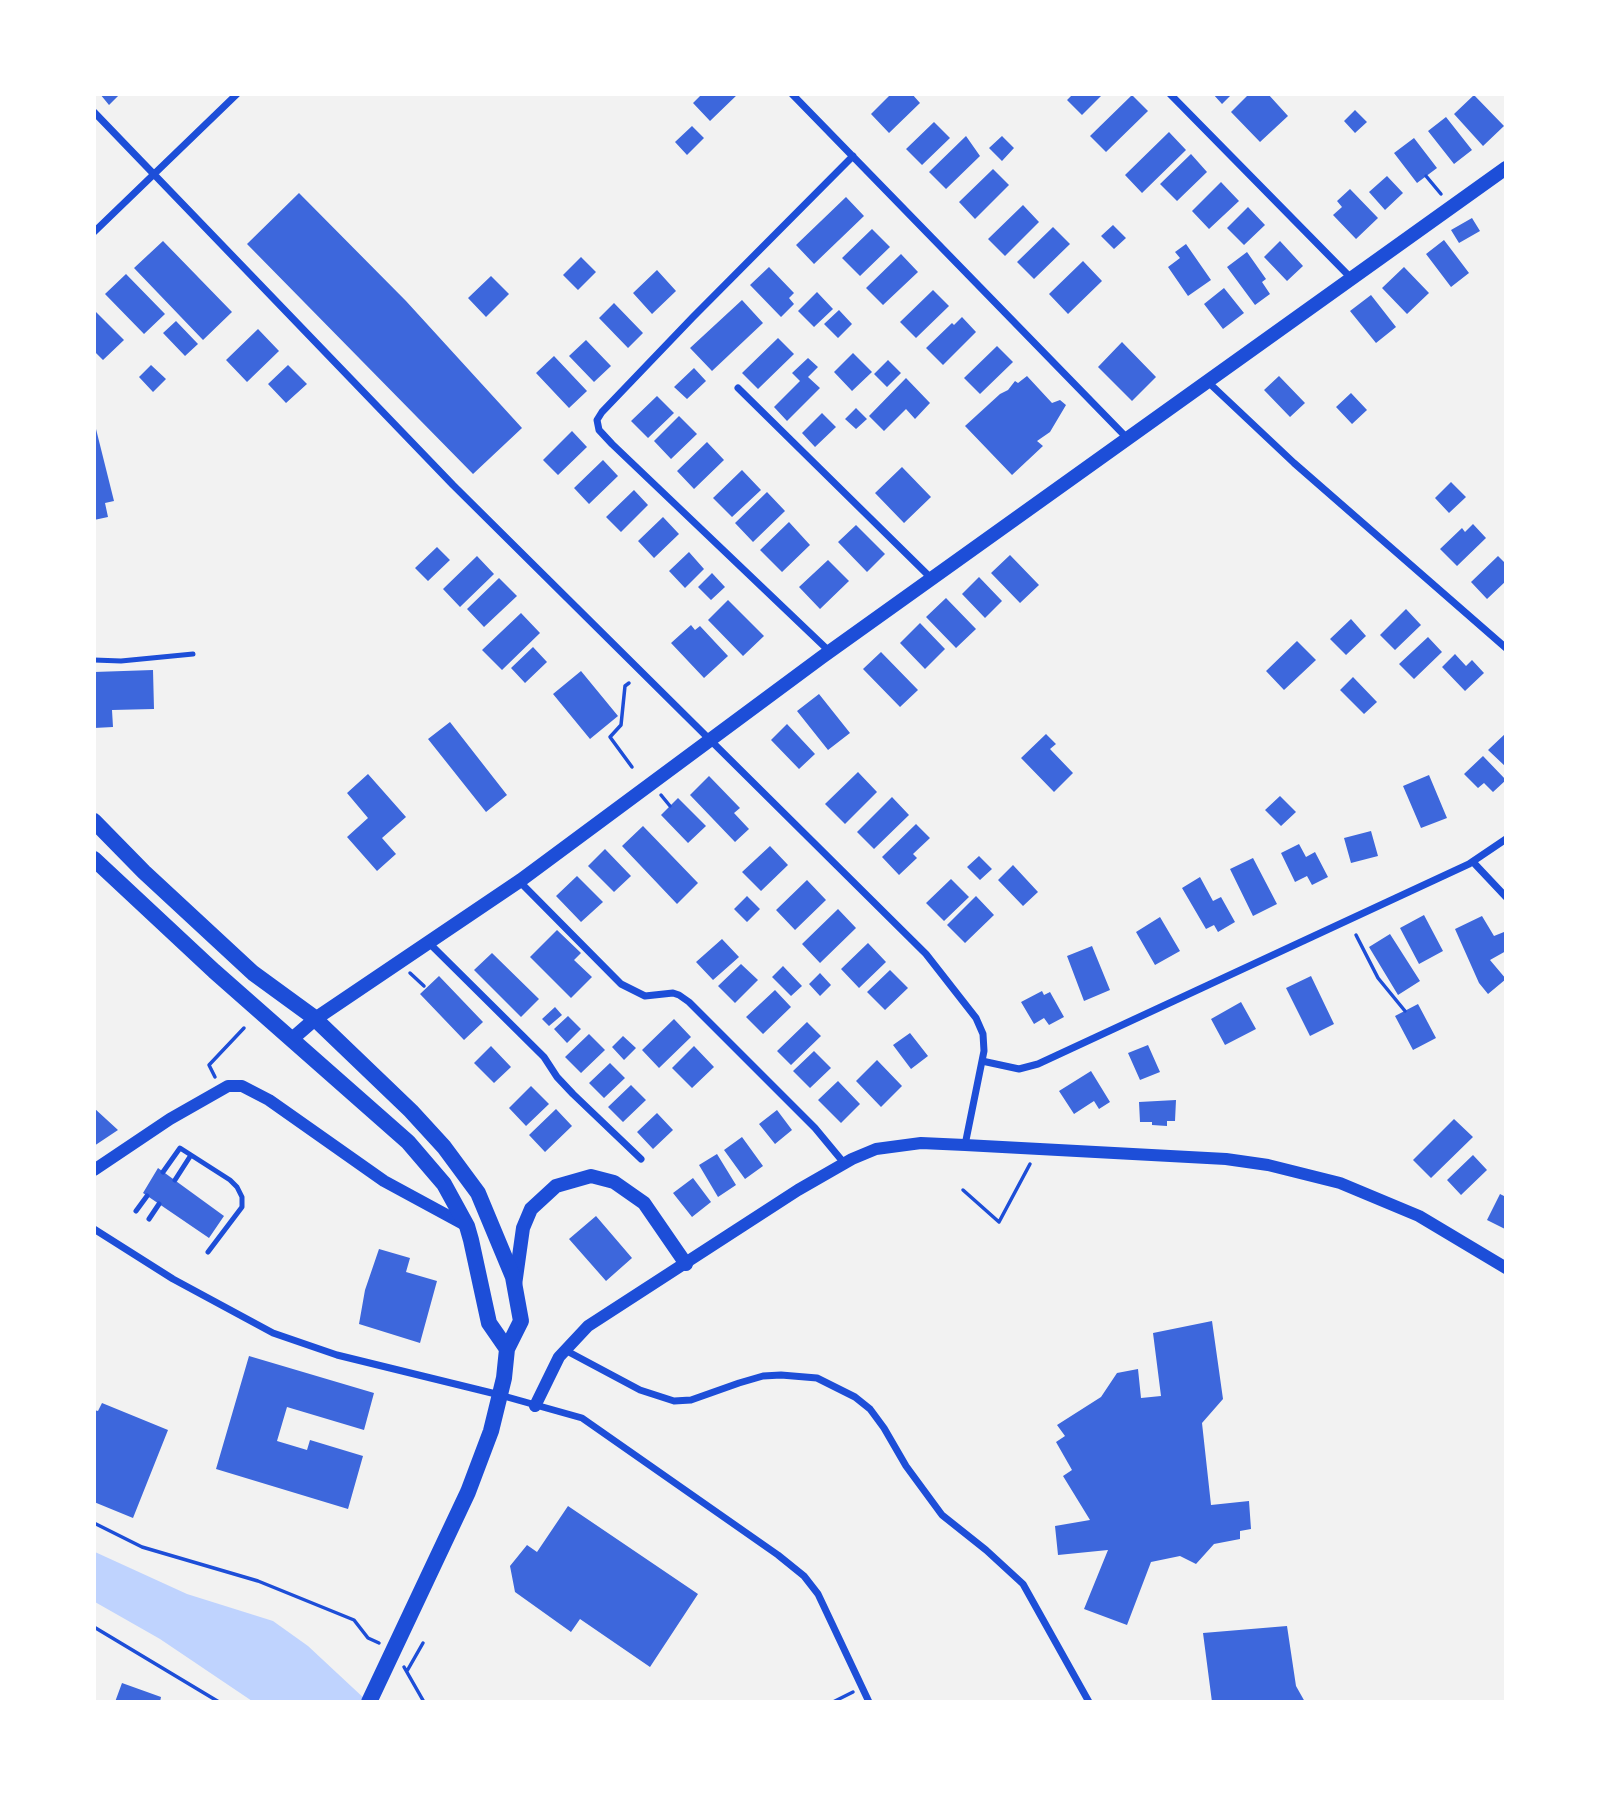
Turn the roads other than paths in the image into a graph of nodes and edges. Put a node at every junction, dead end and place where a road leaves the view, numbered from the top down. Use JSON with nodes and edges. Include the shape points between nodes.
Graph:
{"nodes":[{"id":1,"x":237,"y":94,"type":"edge"},
{"id":2,"x":792,"y":94,"type":"edge"},
{"id":3,"x":1170,"y":94,"type":"edge"},
{"id":4,"x":94,"y":112,"type":"edge"},
{"id":5,"x":853,"y":156,"type":"junction"},
{"id":6,"x":1506,"y":168,"type":"edge"},
{"id":7,"x":154,"y":174,"type":"junction"},
{"id":8,"x":94,"y":232,"type":"edge"},
{"id":9,"x":1352,"y":279,"type":"junction"},
{"id":10,"x":1208,"y":382,"type":"junction"},
{"id":11,"x":738,"y":388,"type":"dead end"},
{"id":12,"x":1127,"y":438,"type":"junction"},
{"id":13,"x":932,"y":578,"type":"junction"},
{"id":14,"x":1506,"y":648,"type":"edge"},
{"id":15,"x":829,"y":652,"type":"junction"},
{"id":16,"x":193,"y":654,"type":"dead end"},
{"id":17,"x":94,"y":660,"type":"edge"},
{"id":18,"x":710,"y":739,"type":"junction"},
{"id":19,"x":94,"y":821,"type":"edge"},
{"id":20,"x":1506,"y":839,"type":"edge"},
{"id":21,"x":94,"y":859,"type":"edge"},
{"id":22,"x":1473,"y":862,"type":"junction"},
{"id":23,"x":519,"y":881,"type":"junction"},
{"id":24,"x":1506,"y":897,"type":"edge"},
{"id":25,"x":428,"y":942,"type":"junction"},
{"id":26,"x":315,"y":1019,"type":"junction"},
{"id":27,"x":292,"y":1039,"type":"junction"},
{"id":28,"x":982,"y":1061,"type":"junction"},
{"id":29,"x":965,"y":1144,"type":"junction"},
{"id":30,"x":191,"y":1155,"type":"junction"},
{"id":31,"x":641,"y":1159,"type":"dead end"},
{"id":32,"x":844,"y":1163,"type":"junction"},
{"id":33,"x":94,"y":1170,"type":"edge"},
{"id":34,"x":163,"y":1172,"type":"dead end"},
{"id":35,"x":175,"y":1180,"type":"dead end"},
{"id":36,"x":147,"y":1196,"type":"dead end"},
{"id":37,"x":159,"y":1204,"type":"dead end"},
{"id":38,"x":136,"y":1211,"type":"dead end"},
{"id":39,"x":149,"y":1219,"type":"dead end"},
{"id":40,"x":467,"y":1226,"type":"junction"},
{"id":41,"x":94,"y":1229,"type":"edge"},
{"id":42,"x":208,"y":1252,"type":"dead end"},
{"id":43,"x":686,"y":1264,"type":"junction"},
{"id":44,"x":1506,"y":1268,"type":"edge"},
{"id":45,"x":515,"y":1287,"type":"junction"},
{"id":46,"x":507,"y":1349,"type":"junction"},
{"id":47,"x":565,"y":1350,"type":"junction"},
{"id":48,"x":541,"y":1408,"type":"junction"},
{"id":49,"x":369,"y":1702,"type":"edge"},
{"id":50,"x":869,"y":1702,"type":"edge"},
{"id":51,"x":1089,"y":1702,"type":"edge"}],
"edges":[{"from":1,"to":7,"type":"street"},
{"from":2,"to":5,"type":"street"},
{"from":3,"to":9,"type":"street"},
{"from":4,"to":7,"type":"street"},
{"from":5,"to":12,"type":"street"},
{"from":5,"to":15,"type":"street","via":[[597,420],[612,444]]},
{"from":6,"to":9,"type":"main road"},
{"from":7,"to":8,"type":"street"},
{"from":7,"to":18,"type":"street","via":[[453,485]]},
{"from":9,"to":10,"type":"main road"},
{"from":10,"to":12,"type":"main road"},
{"from":10,"to":14,"type":"street"},
{"from":11,"to":13,"type":"street"},
{"from":12,"to":13,"type":"main road"},
{"from":13,"to":15,"type":"main road"},
{"from":15,"to":18,"type":"main road"},
{"from":16,"to":17,"type":"lane"},
{"from":18,"to":23,"type":"main road"},
{"from":18,"to":28,"type":"street","via":[[926,954],[976,1018],[983,1034]]},
{"from":19,"to":26,"type":"highway","via":[[254,973]]},
{"from":20,"to":22,"type":"street"},
{"from":21,"to":27,"type":"highway"},
{"from":22,"to":24,"type":"street"},
{"from":22,"to":28,"type":"street","via":[[1038,1065],[1019,1069]]},
{"from":23,"to":25,"type":"main road"},
{"from":23,"to":32,"type":"street","via":[[621,984],[645,996],[673,993],[689,1002]]},
{"from":25,"to":26,"type":"main road"},
{"from":25,"to":31,"type":"street"},
{"from":26,"to":27,"type":"main road"},
{"from":26,"to":45,"type":"highway","via":[[411,1111],[472,1184]]},
{"from":27,"to":40,"type":"highway","via":[[408,1142],[444,1184]]},
{"from":28,"to":29,"type":"street"},
{"from":29,"to":32,"type":"street","via":[[876,1149]]},
{"from":29,"to":44,"type":"street","via":[[1226,1159],[1306,1172],[1419,1216]]},
{"from":30,"to":34,"type":"lane","via":[[180,1148]]},
{"from":30,"to":35,"type":"lane"},
{"from":30,"to":42,"type":"lane","via":[[230,1180],[242,1197],[242,1207]]},
{"from":32,"to":43,"type":"street"},
{"from":33,"to":40,"type":"street","via":[[228,1086],[242,1086],[384,1181]]},
{"from":36,"to":38,"type":"lane"},
{"from":37,"to":39,"type":"lane"},
{"from":40,"to":46,"type":"highway","via":[[489,1323]]},
{"from":41,"to":48,"type":"street","via":[[173,1279],[273,1333],[337,1355]]},
{"from":43,"to":45,"type":"main road","via":[[635,1195],[614,1182],[591,1176],[556,1186],[531,1209],[523,1228]]},
{"from":43,"to":47,"type":"street","via":[[588,1326]]},
{"from":45,"to":46,"type":"highway","via":[[520,1321]]},
{"from":46,"to":49,"type":"highway","via":[[491,1431],[468,1492]]},
{"from":47,"to":48,"type":"street","via":[[546,1380]]},
{"from":47,"to":51,"type":"street","via":[[640,1390],[674,1401],[782,1375],[817,1378],[855,1397],[870,1409],[942,1515],[1023,1584]]},
{"from":48,"to":50,"type":"street","via":[[582,1418],[804,1576],[818,1594]]}]}
